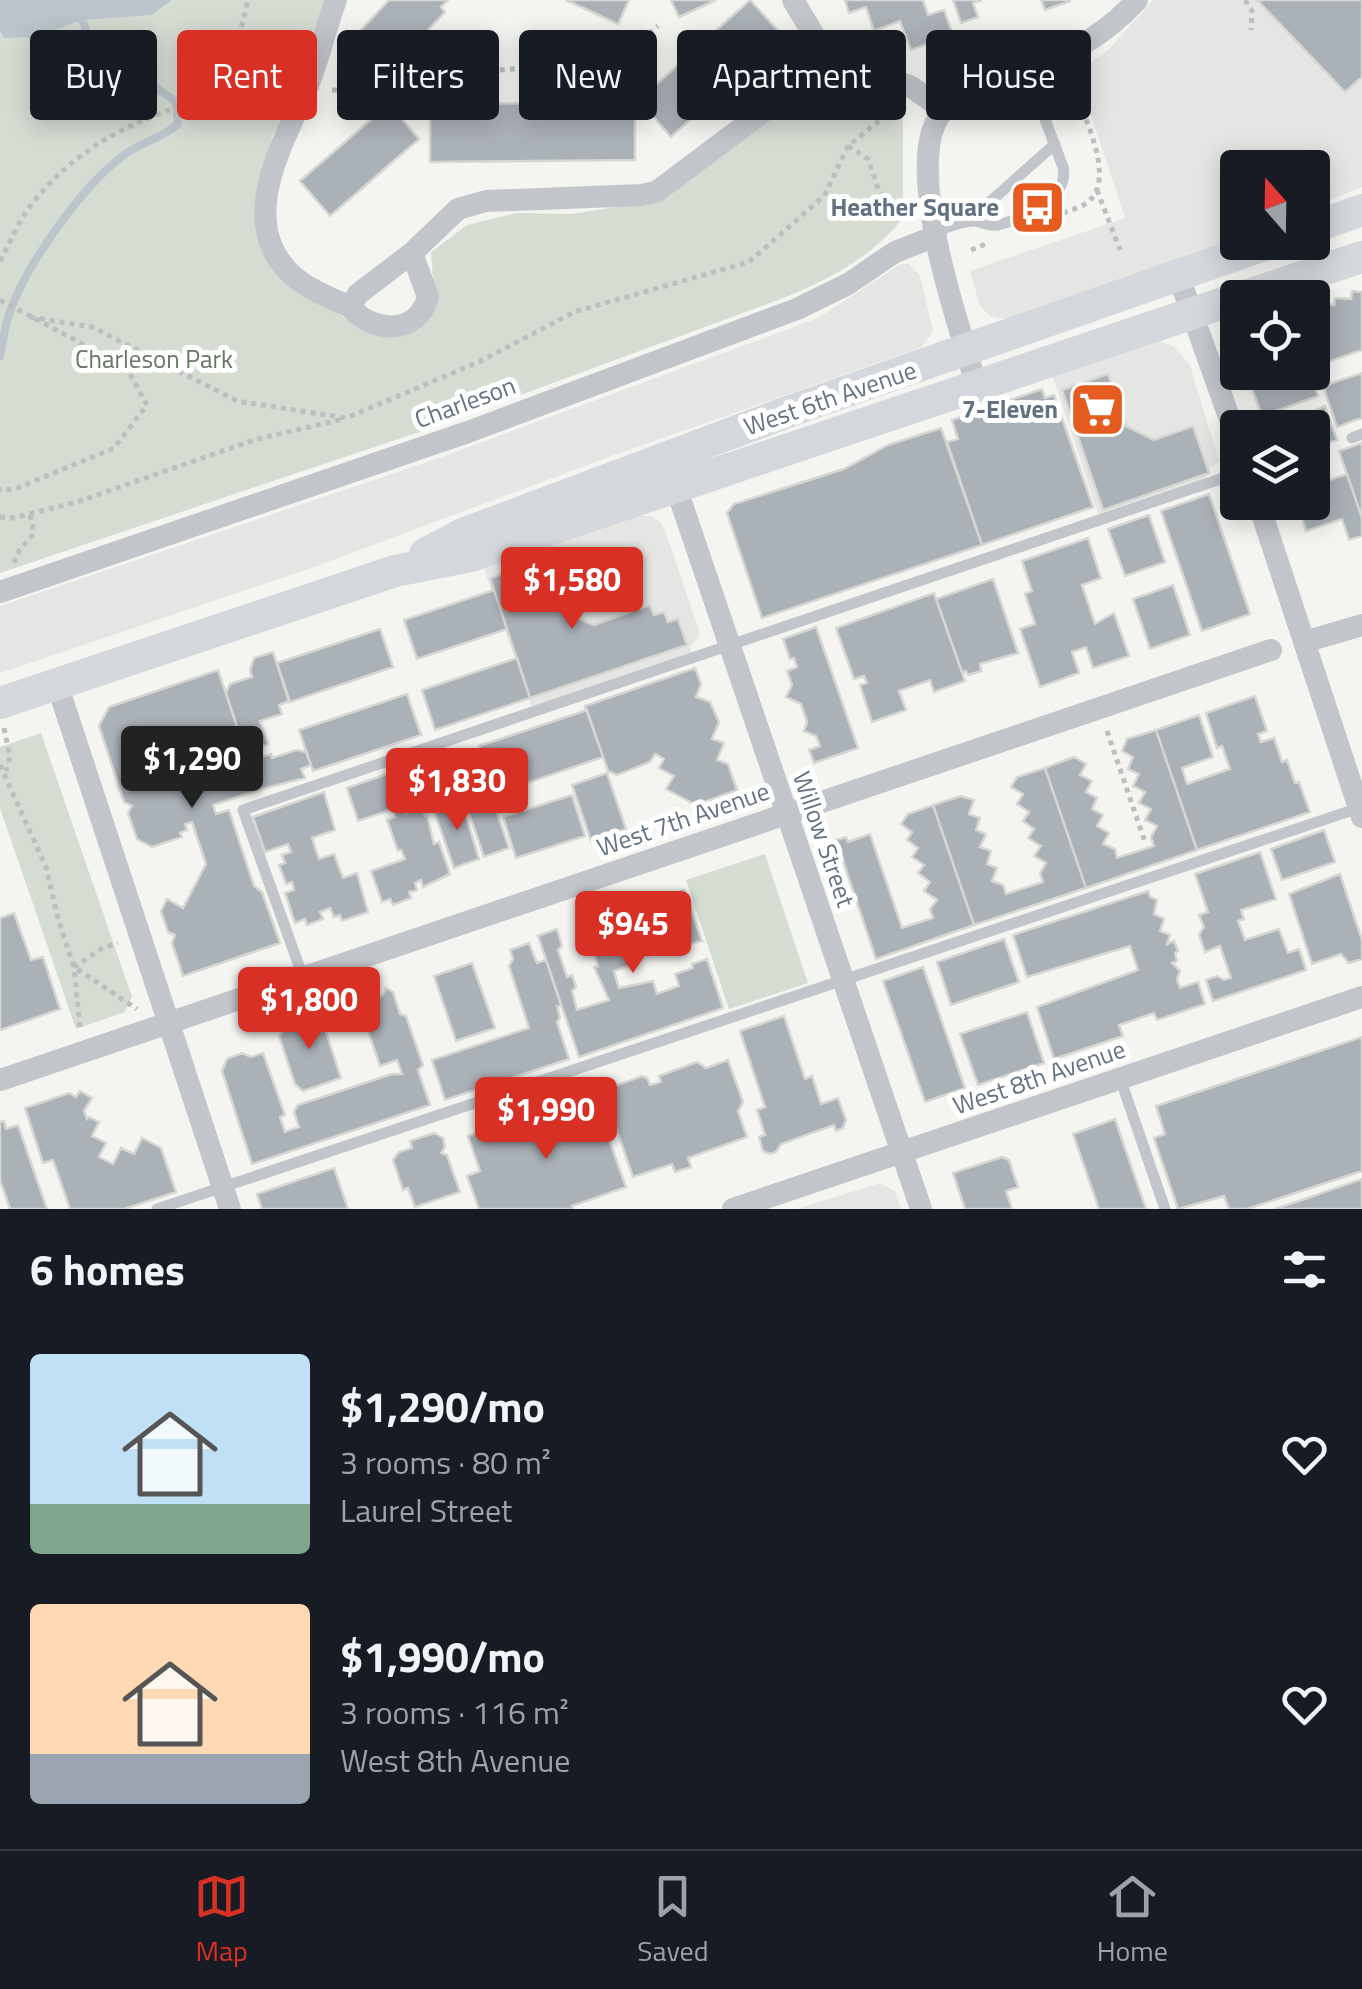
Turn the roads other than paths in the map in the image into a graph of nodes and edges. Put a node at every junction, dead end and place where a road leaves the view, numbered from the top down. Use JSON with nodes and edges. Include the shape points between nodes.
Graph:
{"nodes":[{"id":1,"x":336,"y":0,"type":"edge"},
{"id":2,"x":793,"y":0,"type":"edge"},
{"id":3,"x":1137,"y":0,"type":"edge"},
{"id":4,"x":811,"y":30,"type":"edge"},
{"id":5,"x":1091,"y":40,"type":"edge"},
{"id":6,"x":752,"y":120,"type":"edge"},
{"id":7,"x":939,"y":120,"type":"edge"},
{"id":8,"x":1046,"y":120,"type":"edge"},
{"id":9,"x":1055,"y":144,"type":"junction"},
{"id":10,"x":1362,"y":210,"type":"edge"},
{"id":11,"x":975,"y":221,"type":"junction"},
{"id":12,"x":1330,"y":222,"type":"edge"},
{"id":13,"x":936,"y":233,"type":"junction"},
{"id":14,"x":412,"y":253,"type":"junction"},
{"id":15,"x":1362,"y":256,"type":"edge"},
{"id":16,"x":1225,"y":260,"type":"edge"},
{"id":17,"x":1179,"y":277,"type":"junction"},
{"id":18,"x":1291,"y":280,"type":"edge"},
{"id":19,"x":1220,"y":304,"type":"edge"},
{"id":20,"x":350,"y":307,"type":"junction"},
{"id":21,"x":1192,"y":313,"type":"junction"},
{"id":22,"x":966,"y":351,"type":"junction"},
{"id":23,"x":977,"y":386,"type":"junction"},
{"id":24,"x":1227,"y":410,"type":"edge"},
{"id":25,"x":1220,"y":479,"type":"edge"},
{"id":26,"x":676,"y":487,"type":"junction"},
{"id":27,"x":1264,"y":520,"type":"edge"},
{"id":28,"x":395,"y":570,"type":"junction"},
{"id":29,"x":10,"y":588,"type":"edge"},
{"id":30,"x":1294,"y":612,"type":"junction"},
{"id":31,"x":1362,"y":625,"type":"edge"},
{"id":32,"x":1304,"y":642,"type":"junction"},
{"id":33,"x":729,"y":643,"type":"junction"},
{"id":34,"x":1270,"y":650,"type":"junction"},
{"id":35,"x":1314,"y":671,"type":"junction"},
{"id":36,"x":57,"y":684,"type":"junction"},
{"id":37,"x":0,"y":703,"type":"edge"},
{"id":38,"x":1361,"y":811,"type":"edge"},
{"id":39,"x":787,"y":814,"type":"junction"},
{"id":40,"x":303,"y":977,"type":"junction"},
{"id":41,"x":843,"y":980,"type":"junction"},
{"id":42,"x":1362,"y":997,"type":"edge"},
{"id":43,"x":166,"y":1023,"type":"junction"},
{"id":44,"x":1120,"y":1078,"type":"junction"},
{"id":45,"x":0,"y":1080,"type":"edge"},
{"id":46,"x":901,"y":1152,"type":"junction"},
{"id":47,"x":226,"y":1198,"type":"edge"},
{"id":48,"x":157,"y":1209,"type":"edge"},
{"id":49,"x":733,"y":1209,"type":"edge"},
{"id":50,"x":921,"y":1209,"type":"edge"},
{"id":51,"x":1165,"y":1209,"type":"edge"}],
"edges":[{"from":1,"to":20,"type":"street","via":[[271,170],[267,224],[272,246],[291,274]]},
{"from":2,"to":4,"type":"street"},
{"from":3,"to":5,"type":"street"},
{"from":6,"to":14,"type":"street","via":[[656,192],[472,204],[444,219]]},
{"from":7,"to":13,"type":"street","via":[[930,140]]},
{"from":8,"to":9,"type":"lane"},
{"from":9,"to":11,"type":"lane"},
{"from":9,"to":11,"type":"lane","via":[[1066,180],[1060,192],[1000,224]]},
{"from":10,"to":12,"type":"main road"},
{"from":11,"to":13,"type":"lane"},
{"from":13,"to":22,"type":"street"},
{"from":13,"to":29,"type":"street","name":"Charleson","via":[[798,308],[468,432]]},
{"from":14,"to":20,"type":"street"},
{"from":14,"to":20,"type":"street","via":[[428,297],[419,316],[399,327],[383,326]]},
{"from":15,"to":18,"type":"main road","name":"West 6th Avenue"},
{"from":16,"to":17,"type":"main road","name":"West 6th Avenue"},
{"from":17,"to":21,"type":"street"},
{"from":17,"to":22,"type":"main road","name":"West 6th Avenue"},
{"from":19,"to":21,"type":"main road","name":"West 6th Avenue"},
{"from":21,"to":23,"type":"main road","name":"West 6th Avenue"},
{"from":21,"to":24,"type":"street"},
{"from":22,"to":23,"type":"street"},
{"from":22,"to":28,"type":"main road","name":"West 6th Avenue","via":[[464,534]]},
{"from":23,"to":26,"type":"main road","name":"West 6th Avenue"},
{"from":25,"to":33,"type":"lane"},
{"from":26,"to":28,"type":"main road","name":"West 6th Avenue","via":[[471,556]]},
{"from":26,"to":33,"type":"street","name":"Willow Street"},
{"from":27,"to":30,"type":"street"},
{"from":28,"to":36,"type":"main road","name":"West 6th Avenue"},
{"from":30,"to":32,"type":"street"},
{"from":30,"to":34,"type":"street"},
{"from":31,"to":32,"type":"street"},
{"from":32,"to":35,"type":"street"},
{"from":33,"to":39,"type":"street","name":"Willow Street"},
{"from":33,"to":40,"type":"lane","via":[[242,810]]},
{"from":34,"to":35,"type":"street"},
{"from":34,"to":39,"type":"street","name":"West 7th Avenue"},
{"from":35,"to":38,"type":"street"},
{"from":36,"to":37,"type":"main road","name":"West 6th Avenue"},
{"from":36,"to":43,"type":"street"},
{"from":38,"to":41,"type":"lane"},
{"from":39,"to":40,"type":"street","name":"West 7th Avenue"},
{"from":39,"to":41,"type":"street","name":"Willow Street"},
{"from":40,"to":43,"type":"street","name":"West 7th Avenue"},
{"from":41,"to":46,"type":"street","name":"Willow Street"},
{"from":41,"to":47,"type":"lane"},
{"from":42,"to":44,"type":"street","name":"West 8th Avenue"},
{"from":43,"to":45,"type":"street","name":"West 7th Avenue"},
{"from":43,"to":47,"type":"street"},
{"from":44,"to":46,"type":"street","name":"West 8th Avenue"},
{"from":44,"to":51,"type":"lane"},
{"from":46,"to":49,"type":"street","name":"West 8th Avenue"},
{"from":46,"to":50,"type":"street","name":"Willow Street"},
{"from":47,"to":48,"type":"lane"}]}
